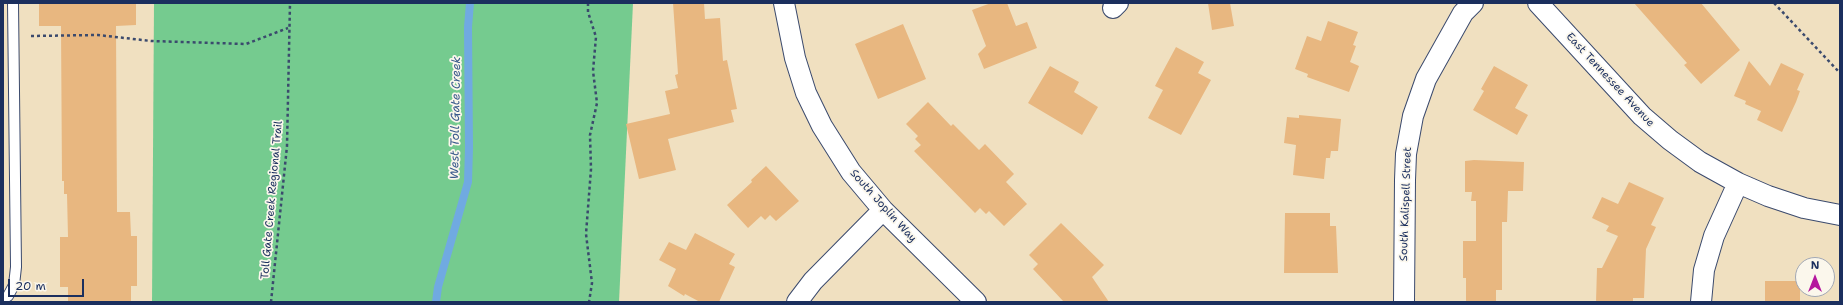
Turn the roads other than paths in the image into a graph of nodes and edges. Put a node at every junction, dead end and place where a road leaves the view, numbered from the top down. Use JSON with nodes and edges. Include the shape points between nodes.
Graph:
{"nodes":[{"id":1,"x":13,"y":3,"type":"edge"},
{"id":2,"x":784,"y":3,"type":"edge"},
{"id":3,"x":1473,"y":3,"type":"edge"},
{"id":4,"x":1538,"y":3,"type":"edge"},
{"id":5,"x":1738,"y":183,"type":"junction"},
{"id":6,"x":883,"y":210,"type":"junction"},
{"id":7,"x":1840,"y":215,"type":"edge"},
{"id":8,"x":3,"y":299,"type":"edge"},
{"id":9,"x":796,"y":302,"type":"edge"},
{"id":10,"x":976,"y":302,"type":"edge"},
{"id":11,"x":1404,"y":302,"type":"edge"},
{"id":12,"x":1701,"y":302,"type":"edge"}],
"edges":[{"from":1,"to":8,"type":"lane","via":[[16,267],[14,285],[8,296]]},
{"from":2,"to":6,"type":"street","name":"South Joplin Way","via":[[795,58],[806,93],[822,126],[851,172]]},
{"from":3,"to":11,"type":"street","name":"South Kalispell Street","via":[[1463,14],[1426,79],[1413,116],[1406,160]]},
{"from":4,"to":5,"type":"street","name":"East Tennessee Avenue","via":[[1642,116],[1700,162]]},
{"from":5,"to":7,"type":"street","name":"East Tennessee Avenue","via":[[1804,208]]},
{"from":5,"to":12,"type":"street","via":[[1714,236],[1704,270]]},
{"from":6,"to":9,"type":"street","via":[[813,281]]},
{"from":6,"to":10,"type":"street","name":"South Joplin Way"}]}
